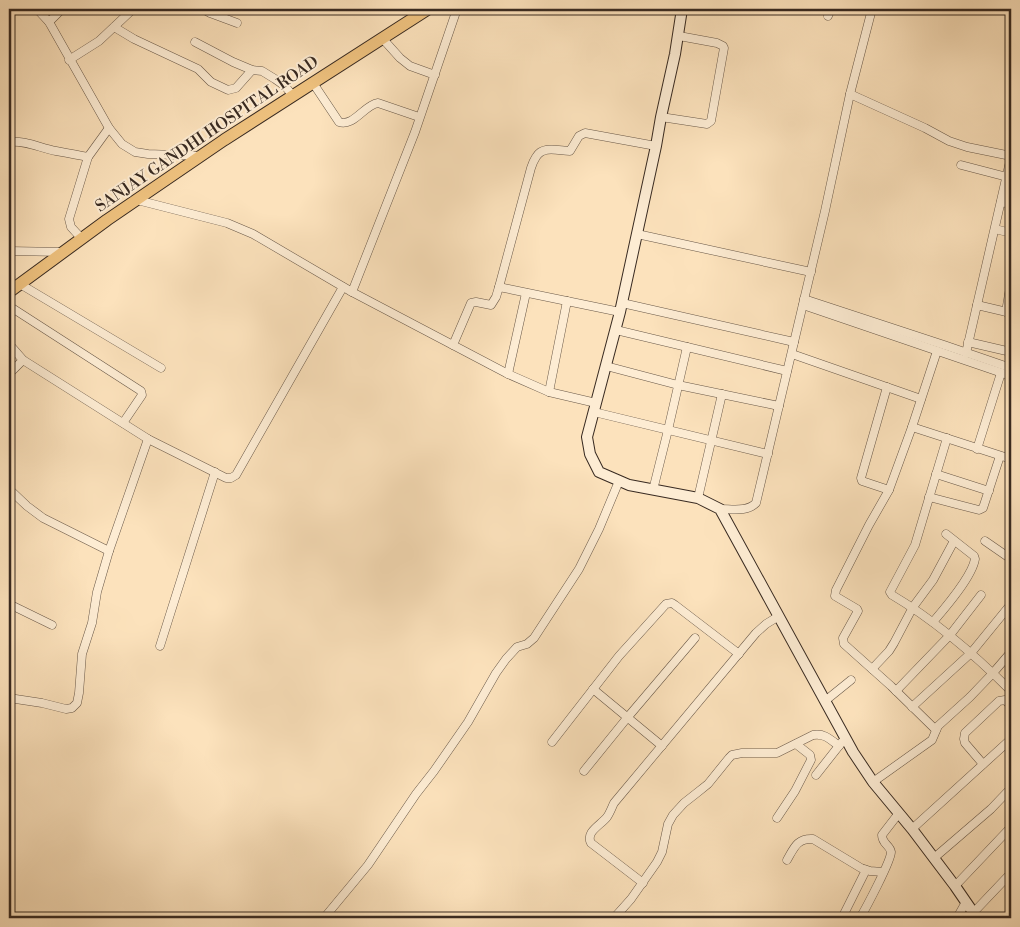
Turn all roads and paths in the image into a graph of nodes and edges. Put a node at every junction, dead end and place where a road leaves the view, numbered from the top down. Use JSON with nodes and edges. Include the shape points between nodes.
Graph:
{"nodes":[{"id":1,"x":37,"y":9,"type":"edge"},
{"id":2,"x":62,"y":9,"type":"edge"},
{"id":3,"x":133,"y":9,"type":"edge"},
{"id":4,"x":203,"y":9,"type":"edge"},
{"id":5,"x":428,"y":9,"type":"edge"},
{"id":6,"x":457,"y":9,"type":"edge"},
{"id":7,"x":682,"y":9,"type":"edge"},
{"id":8,"x":872,"y":9,"type":"edge"},
{"id":9,"x":49,"y":22,"type":"junction"},
{"id":10,"x":237,"y":23,"type":"dead end"},
{"id":11,"x":114,"y":27,"type":"junction"},
{"id":12,"x":679,"y":36,"type":"junction"},
{"id":13,"x":382,"y":38,"type":"junction"},
{"id":14,"x":195,"y":42,"type":"dead end"},
{"id":15,"x":69,"y":60,"type":"junction"},
{"id":16,"x":252,"y":70,"type":"junction"},
{"id":17,"x":435,"y":75,"type":"junction"},
{"id":18,"x":313,"y":83,"type":"junction"},
{"id":19,"x":850,"y":94,"type":"junction"},
{"id":20,"x":293,"y":96,"type":"junction"},
{"id":21,"x":419,"y":117,"type":"junction"},
{"id":22,"x":660,"y":117,"type":"junction"},
{"id":23,"x":109,"y":128,"type":"junction"},
{"id":24,"x":9,"y":142,"type":"edge"},
{"id":25,"x":656,"y":146,"type":"junction"},
{"id":26,"x":202,"y":156,"type":"junction"},
{"id":27,"x":88,"y":157,"type":"junction"},
{"id":28,"x":1011,"y":157,"type":"edge"},
{"id":29,"x":960,"y":165,"type":"dead end"},
{"id":30,"x":1009,"y":178,"type":"edge"},
{"id":31,"x":137,"y":200,"type":"junction"},
{"id":32,"x":1001,"y":202,"type":"junction"},
{"id":33,"x":1011,"y":204,"type":"edge"},
{"id":34,"x":995,"y":229,"type":"junction"},
{"id":35,"x":1011,"y":233,"type":"edge"},
{"id":36,"x":637,"y":234,"type":"junction"},
{"id":37,"x":82,"y":238,"type":"junction"},
{"id":38,"x":9,"y":252,"type":"edge"},
{"id":39,"x":64,"y":252,"type":"junction"},
{"id":40,"x":811,"y":272,"type":"junction"},
{"id":41,"x":1011,"y":282,"type":"edge"},
{"id":42,"x":20,"y":284,"type":"junction"},
{"id":43,"x":343,"y":287,"type":"junction"},
{"id":44,"x":499,"y":287,"type":"junction"},
{"id":45,"x":9,"y":292,"type":"edge"},
{"id":46,"x":352,"y":292,"type":"junction"},
{"id":47,"x":526,"y":293,"type":"junction"},
{"id":48,"x":567,"y":301,"type":"junction"},
{"id":49,"x":804,"y":302,"type":"junction"},
{"id":50,"x":977,"y":305,"type":"junction"},
{"id":51,"x":9,"y":306,"type":"edge"},
{"id":52,"x":621,"y":307,"type":"junction"},
{"id":53,"x":1008,"y":313,"type":"edge"},
{"id":54,"x":616,"y":330,"type":"junction"},
{"id":55,"x":794,"y":342,"type":"junction"},
{"id":56,"x":968,"y":342,"type":"junction"},
{"id":57,"x":9,"y":344,"type":"edge"},
{"id":58,"x":454,"y":345,"type":"junction"},
{"id":59,"x":687,"y":347,"type":"junction"},
{"id":60,"x":937,"y":351,"type":"junction"},
{"id":61,"x":1011,"y":352,"type":"edge"},
{"id":62,"x":966,"y":353,"type":"junction"},
{"id":63,"x":792,"y":354,"type":"junction"},
{"id":64,"x":23,"y":360,"type":"junction"},
{"id":65,"x":606,"y":366,"type":"junction"},
{"id":66,"x":161,"y":368,"type":"dead end"},
{"id":67,"x":1011,"y":368,"type":"edge"},
{"id":68,"x":787,"y":371,"type":"junction"},
{"id":69,"x":1001,"y":373,"type":"junction"},
{"id":70,"x":9,"y":374,"type":"edge"},
{"id":71,"x":508,"y":374,"type":"junction"},
{"id":72,"x":1011,"y":376,"type":"edge"},
{"id":73,"x":678,"y":385,"type":"junction"},
{"id":74,"x":888,"y":387,"type":"junction"},
{"id":75,"x":549,"y":392,"type":"junction"},
{"id":76,"x":722,"y":394,"type":"junction"},
{"id":77,"x":921,"y":399,"type":"junction"},
{"id":78,"x":779,"y":406,"type":"junction"},
{"id":79,"x":595,"y":408,"type":"junction"},
{"id":80,"x":123,"y":423,"type":"junction"},
{"id":81,"x":912,"y":427,"type":"junction"},
{"id":82,"x":668,"y":430,"type":"junction"},
{"id":83,"x":947,"y":438,"type":"junction"},
{"id":84,"x":148,"y":439,"type":"junction"},
{"id":85,"x":711,"y":440,"type":"junction"},
{"id":86,"x":977,"y":449,"type":"junction"},
{"id":87,"x":768,"y":454,"type":"junction"},
{"id":88,"x":1000,"y":456,"type":"junction"},
{"id":89,"x":1011,"y":459,"type":"edge"},
{"id":90,"x":215,"y":472,"type":"junction"},
{"id":91,"x":936,"y":474,"type":"junction"},
{"id":92,"x":619,"y":481,"type":"junction"},
{"id":93,"x":9,"y":489,"type":"edge"},
{"id":94,"x":653,"y":490,"type":"junction"},
{"id":95,"x":889,"y":490,"type":"junction"},
{"id":96,"x":989,"y":491,"type":"junction"},
{"id":97,"x":929,"y":496,"type":"junction"},
{"id":98,"x":698,"y":498,"type":"junction"},
{"id":99,"x":720,"y":509,"type":"junction"},
{"id":100,"x":946,"y":534,"type":"dead end"},
{"id":101,"x":985,"y":541,"type":"dead end"},
{"id":102,"x":954,"y":542,"type":"junction"},
{"id":103,"x":109,"y":551,"type":"junction"},
{"id":104,"x":1011,"y":559,"type":"edge"},
{"id":105,"x":981,"y":595,"type":"dead end"},
{"id":106,"x":9,"y":604,"type":"edge"},
{"id":107,"x":1011,"y":604,"type":"edge"},
{"id":108,"x":913,"y":607,"type":"junction"},
{"id":109,"x":779,"y":616,"type":"junction"},
{"id":110,"x":933,"y":622,"type":"junction"},
{"id":111,"x":52,"y":625,"type":"dead end"},
{"id":112,"x":950,"y":636,"type":"junction"},
{"id":113,"x":695,"y":638,"type":"dead end"},
{"id":114,"x":160,"y":646,"type":"dead end"},
{"id":115,"x":1011,"y":652,"type":"edge"},
{"id":116,"x":971,"y":653,"type":"junction"},
{"id":117,"x":739,"y":654,"type":"junction"},
{"id":118,"x":872,"y":669,"type":"junction"},
{"id":119,"x":993,"y":673,"type":"junction"},
{"id":120,"x":851,"y":680,"type":"dead end"},
{"id":121,"x":593,"y":689,"type":"junction"},
{"id":122,"x":896,"y":691,"type":"junction"},
{"id":123,"x":1011,"y":691,"type":"edge"},
{"id":124,"x":9,"y":698,"type":"edge"},
{"id":125,"x":825,"y":701,"type":"junction"},
{"id":126,"x":1010,"y":701,"type":"edge"},
{"id":127,"x":912,"y":707,"type":"junction"},
{"id":128,"x":627,"y":718,"type":"junction"},
{"id":129,"x":936,"y":730,"type":"junction"},
{"id":130,"x":1011,"y":738,"type":"edge"},
{"id":131,"x":552,"y":742,"type":"dead end"},
{"id":132,"x":842,"y":742,"type":"junction"},
{"id":133,"x":796,"y":744,"type":"junction"},
{"id":134,"x":662,"y":746,"type":"junction"},
{"id":135,"x":983,"y":764,"type":"junction"},
{"id":136,"x":584,"y":771,"type":"dead end"},
{"id":137,"x":816,"y":775,"type":"dead end"},
{"id":138,"x":874,"y":782,"type":"junction"},
{"id":139,"x":1011,"y":788,"type":"edge"},
{"id":140,"x":899,"y":814,"type":"junction"},
{"id":141,"x":777,"y":818,"type":"dead end"},
{"id":142,"x":1011,"y":826,"type":"edge"},
{"id":143,"x":912,"y":830,"type":"junction"},
{"id":144,"x":934,"y":858,"type":"junction"},
{"id":145,"x":787,"y":860,"type":"dead end"},
{"id":146,"x":866,"y":870,"type":"junction"},
{"id":147,"x":884,"y":872,"type":"junction"},
{"id":148,"x":1011,"y":873,"type":"edge"},
{"id":149,"x":643,"y":883,"type":"junction"},
{"id":150,"x":955,"y":886,"type":"junction"},
{"id":151,"x":966,"y":902,"type":"junction"},
{"id":152,"x":976,"y":915,"type":"edge"},
{"id":153,"x":324,"y":918,"type":"edge"},
{"id":154,"x":615,"y":918,"type":"edge"},
{"id":155,"x":842,"y":918,"type":"edge"},
{"id":156,"x":860,"y":918,"type":"edge"},
{"id":157,"x":957,"y":918,"type":"edge"}],
"edges":[{"from":1,"to":9,"type":"street"},
{"from":2,"to":9,"type":"street"},
{"from":3,"to":11,"type":"street"},
{"from":4,"to":10,"type":"street"},
{"from":5,"to":13,"type":"main road","name":"SANJAY GANDHI HOSPITAL ROAD"},
{"from":6,"to":17,"type":"street"},
{"from":7,"to":12,"type":"street"},
{"from":8,"to":19,"type":"street"},
{"from":9,"to":15,"type":"street"},
{"from":11,"to":15,"type":"street"},
{"from":11,"to":16,"type":"street","via":[[198,69],[211,82],[228,90],[236,88]]},
{"from":12,"to":22,"type":"street"},
{"from":12,"to":22,"type":"street","via":[[718,43],[724,48],[711,121],[707,124]]},
{"from":13,"to":17,"type":"street","via":[[410,66]]},
{"from":13,"to":18,"type":"main road","name":"SANJAY GANDHI HOSPITAL ROAD"},
{"from":14,"to":16,"type":"street"},
{"from":15,"to":23,"type":"street"},
{"from":16,"to":20,"type":"street","via":[[262,71],[275,79]]},
{"from":17,"to":21,"type":"street"},
{"from":18,"to":20,"type":"main road","name":"SANJAY GANDHI HOSPITAL ROAD"},
{"from":18,"to":21,"type":"street","via":[[342,123],[349,122],[378,102]]},
{"from":19,"to":28,"type":"street","via":[[949,141]]},
{"from":19,"to":40,"type":"street"},
{"from":20,"to":26,"type":"main road","name":"SANJAY GANDHI HOSPITAL ROAD"},
{"from":21,"to":46,"type":"street"},
{"from":22,"to":25,"type":"street"},
{"from":23,"to":26,"type":"street","via":[[122,144],[135,152]]},
{"from":23,"to":27,"type":"street"},
{"from":24,"to":27,"type":"street","via":[[25,142]]},
{"from":25,"to":36,"type":"street"},
{"from":25,"to":44,"type":"street","via":[[585,133],[579,136],[570,151],[549,149],[536,155]]},
{"from":26,"to":31,"type":"main road","name":"SANJAY GANDHI HOSPITAL ROAD"},
{"from":27,"to":37,"type":"street","via":[[69,219]]},
{"from":28,"to":30,"type":"street"},
{"from":29,"to":30,"type":"street"},
{"from":30,"to":32,"type":"street"},
{"from":31,"to":37,"type":"main road","name":"SANJAY GANDHI HOSPITAL ROAD"},
{"from":31,"to":43,"type":"street","via":[[227,223],[253,234]]},
{"from":32,"to":33,"type":"street"},
{"from":32,"to":34,"type":"street"},
{"from":34,"to":35,"type":"street"},
{"from":34,"to":50,"type":"street"},
{"from":36,"to":40,"type":"street"},
{"from":36,"to":52,"type":"street"},
{"from":37,"to":39,"type":"main road","name":"SANJAY GANDHI HOSPITAL ROAD"},
{"from":38,"to":39,"type":"street"},
{"from":39,"to":42,"type":"main road","name":"SANJAY GANDHI HOSPITAL ROAD"},
{"from":40,"to":49,"type":"street"},
{"from":41,"to":53,"type":"street"},
{"from":42,"to":45,"type":"main road","name":"SANJAY GANDHI HOSPITAL ROAD"},
{"from":42,"to":66,"type":"street"},
{"from":43,"to":46,"type":"street"},
{"from":43,"to":90,"type":"street","via":[[236,475],[226,478]]},
{"from":44,"to":47,"type":"street"},
{"from":44,"to":58,"type":"street","via":[[491,305],[471,303]]},
{"from":46,"to":58,"type":"street"},
{"from":47,"to":48,"type":"street"},
{"from":47,"to":71,"type":"street"},
{"from":48,"to":52,"type":"street"},
{"from":48,"to":75,"type":"street"},
{"from":49,"to":55,"type":"street"},
{"from":49,"to":60,"type":"street"},
{"from":49,"to":62,"type":"street"},
{"from":50,"to":53,"type":"street"},
{"from":50,"to":56,"type":"street"},
{"from":51,"to":80,"type":"street","via":[[141,391],[142,395]]},
{"from":52,"to":54,"type":"street"},
{"from":52,"to":55,"type":"street"},
{"from":54,"to":59,"type":"street"},
{"from":54,"to":65,"type":"street"},
{"from":55,"to":63,"type":"street"},
{"from":56,"to":61,"type":"street"},
{"from":56,"to":62,"type":"street"},
{"from":57,"to":64,"type":"street"},
{"from":58,"to":71,"type":"street"},
{"from":59,"to":68,"type":"street"},
{"from":59,"to":73,"type":"street"},
{"from":60,"to":69,"type":"street"},
{"from":60,"to":77,"type":"street"},
{"from":62,"to":67,"type":"street"},
{"from":63,"to":68,"type":"street"},
{"from":63,"to":74,"type":"street"},
{"from":64,"to":70,"type":"street"},
{"from":64,"to":80,"type":"street"},
{"from":65,"to":73,"type":"street"},
{"from":65,"to":79,"type":"street"},
{"from":68,"to":78,"type":"street"},
{"from":69,"to":72,"type":"street"},
{"from":69,"to":86,"type":"street"},
{"from":71,"to":75,"type":"street"},
{"from":73,"to":76,"type":"street"},
{"from":73,"to":82,"type":"street"},
{"from":74,"to":77,"type":"street"},
{"from":74,"to":95,"type":"street","via":[[861,478]]},
{"from":75,"to":79,"type":"street"},
{"from":76,"to":78,"type":"street"},
{"from":76,"to":85,"type":"street"},
{"from":77,"to":81,"type":"street"},
{"from":78,"to":87,"type":"street"},
{"from":79,"to":82,"type":"street"},
{"from":79,"to":92,"type":"street","via":[[587,437],[590,454],[599,472]]},
{"from":80,"to":84,"type":"street"},
{"from":81,"to":83,"type":"street"},
{"from":81,"to":95,"type":"street"},
{"from":82,"to":85,"type":"street"},
{"from":82,"to":94,"type":"street"},
{"from":83,"to":86,"type":"street"},
{"from":83,"to":91,"type":"street"},
{"from":84,"to":90,"type":"street"},
{"from":84,"to":103,"type":"street"},
{"from":85,"to":87,"type":"street"},
{"from":85,"to":98,"type":"street"},
{"from":86,"to":88,"type":"street"},
{"from":87,"to":99,"type":"street","via":[[756,503],[741,510]]},
{"from":88,"to":89,"type":"street"},
{"from":88,"to":96,"type":"street"},
{"from":90,"to":114,"type":"street"},
{"from":91,"to":96,"type":"street"},
{"from":91,"to":97,"type":"street"},
{"from":92,"to":94,"type":"street"},
{"from":92,"to":153,"type":"street","via":[[579,569],[534,638],[517,647],[506,659],[468,722],[368,865]]},
{"from":93,"to":103,"type":"street","via":[[43,518]]},
{"from":94,"to":98,"type":"street"},
{"from":95,"to":118,"type":"street","via":[[835,594],[858,611],[843,638],[844,644]]},
{"from":96,"to":97,"type":"street","via":[[979,510]]},
{"from":97,"to":108,"type":"street","via":[[915,545],[890,592]]},
{"from":98,"to":99,"type":"street"},
{"from":99,"to":109,"type":"street"},
{"from":100,"to":102,"type":"street"},
{"from":101,"to":104,"type":"street"},
{"from":102,"to":108,"type":"street","via":[[933,580]]},
{"from":102,"to":110,"type":"street","via":[[974,556],[975,563]]},
{"from":103,"to":124,"type":"street","via":[[82,654],[77,703],[66,709]]},
{"from":105,"to":112,"type":"street"},
{"from":106,"to":111,"type":"street"},
{"from":107,"to":116,"type":"street"},
{"from":108,"to":110,"type":"street"},
{"from":108,"to":118,"type":"street","via":[[889,651]]},
{"from":109,"to":117,"type":"street","via":[[761,628]]},
{"from":109,"to":125,"type":"street"},
{"from":110,"to":112,"type":"street"},
{"from":112,"to":116,"type":"street"},
{"from":112,"to":122,"type":"street"},
{"from":113,"to":128,"type":"street"},
{"from":115,"to":119,"type":"street"},
{"from":116,"to":119,"type":"street"},
{"from":116,"to":127,"type":"street"},
{"from":117,"to":121,"type":"street","via":[[676,605],[669,603]]},
{"from":117,"to":134,"type":"street"},
{"from":118,"to":122,"type":"street"},
{"from":119,"to":123,"type":"street"},
{"from":119,"to":129,"type":"street"},
{"from":120,"to":125,"type":"street"},
{"from":121,"to":128,"type":"street"},
{"from":121,"to":131,"type":"street"},
{"from":122,"to":127,"type":"street"},
{"from":125,"to":132,"type":"street"},
{"from":126,"to":135,"type":"street","via":[[999,701],[964,736],[965,743]]},
{"from":127,"to":129,"type":"street"},
{"from":128,"to":134,"type":"street"},
{"from":128,"to":136,"type":"street"},
{"from":129,"to":138,"type":"street","via":[[932,740]]},
{"from":130,"to":135,"type":"street"},
{"from":132,"to":133,"type":"street","via":[[813,734]]},
{"from":132,"to":137,"type":"street"},
{"from":132,"to":138,"type":"street"},
{"from":133,"to":141,"type":"street","via":[[810,755],[811,760]]},
{"from":133,"to":149,"type":"street","via":[[777,753],[732,755],[703,789],[673,815],[660,856]]},
{"from":134,"to":149,"type":"street","via":[[614,802],[589,839]]},
{"from":135,"to":143,"type":"street"},
{"from":138,"to":140,"type":"street"},
{"from":139,"to":144,"type":"street"},
{"from":140,"to":143,"type":"street"},
{"from":140,"to":147,"type":"street","via":[[882,835],[891,852]]},
{"from":142,"to":150,"type":"street"},
{"from":143,"to":144,"type":"street"},
{"from":144,"to":150,"type":"street"},
{"from":145,"to":146,"type":"street","via":[[800,841],[813,838]]},
{"from":146,"to":147,"type":"street"},
{"from":146,"to":155,"type":"street"},
{"from":147,"to":156,"type":"street"},
{"from":148,"to":152,"type":"street"},
{"from":149,"to":154,"type":"street"},
{"from":150,"to":151,"type":"street"},
{"from":151,"to":152,"type":"street"},
{"from":151,"to":157,"type":"street"}]}
